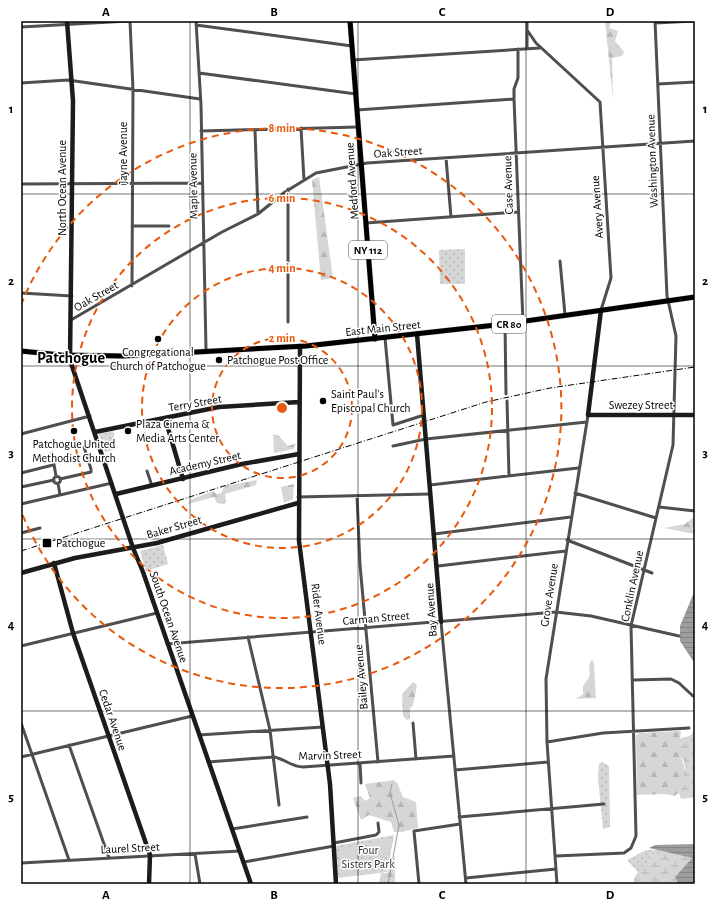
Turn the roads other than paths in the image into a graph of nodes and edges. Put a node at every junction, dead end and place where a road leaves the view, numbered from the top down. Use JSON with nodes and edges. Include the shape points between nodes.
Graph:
{"nodes":[{"id":1,"x":129,"y":21,"type":"edge"},
{"id":2,"x":196,"y":21,"type":"edge"},
{"id":3,"x":350,"y":21,"type":"edge"},
{"id":4,"x":527,"y":21,"type":"edge"},
{"id":5,"x":694,"y":21,"type":"edge"},
{"id":6,"x":655,"y":22,"type":"edge"},
{"id":7,"x":67,"y":23,"type":"edge"},
{"id":8,"x":196,"y":25,"type":"junction"},
{"id":9,"x":21,"y":27,"type":"edge"},
{"id":10,"x":527,"y":30,"type":"junction"},
{"id":11,"x":352,"y":46,"type":"junction"},
{"id":12,"x":528,"y":48,"type":"junction"},
{"id":13,"x":540,"y":48,"type":"junction"},
{"id":14,"x":518,"y":49,"type":"junction"},
{"id":15,"x":353,"y":60,"type":"junction"},
{"id":16,"x":199,"y":73,"type":"junction"},
{"id":17,"x":71,"y":80,"type":"junction"},
{"id":18,"x":695,"y":82,"type":"edge"},
{"id":19,"x":21,"y":83,"type":"edge"},
{"id":20,"x":658,"y":84,"type":"junction"},
{"id":21,"x":133,"y":90,"type":"junction"},
{"id":22,"x":356,"y":94,"type":"junction"},
{"id":23,"x":200,"y":99,"type":"junction"},
{"id":24,"x":514,"y":100,"type":"junction"},
{"id":25,"x":357,"y":110,"type":"junction"},
{"id":26,"x":358,"y":127,"type":"junction"},
{"id":27,"x":301,"y":128,"type":"junction"},
{"id":28,"x":255,"y":130,"type":"junction"},
{"id":29,"x":201,"y":131,"type":"junction"},
{"id":30,"x":695,"y":141,"type":"edge"},
{"id":31,"x":660,"y":143,"type":"junction"},
{"id":32,"x":603,"y":147,"type":"junction"},
{"id":33,"x":516,"y":153,"type":"junction"},
{"id":34,"x":446,"y":158,"type":"junction"},
{"id":35,"x":361,"y":164,"type":"junction"},
{"id":36,"x":304,"y":180,"type":"junction"},
{"id":37,"x":21,"y":184,"type":"edge"},
{"id":38,"x":72,"y":184,"type":"junction"},
{"id":39,"x":132,"y":184,"type":"junction"},
{"id":40,"x":202,"y":184,"type":"junction"},
{"id":41,"x":288,"y":189,"type":"junction"},
{"id":42,"x":518,"y":212,"type":"junction"},
{"id":43,"x":258,"y":214,"type":"junction"},
{"id":44,"x":450,"y":216,"type":"junction"},
{"id":45,"x":366,"y":223,"type":"junction"},
{"id":46,"x":132,"y":226,"type":"junction"},
{"id":47,"x":169,"y":226,"type":"dead end"},
{"id":48,"x":204,"y":243,"type":"junction"},
{"id":49,"x":560,"y":261,"type":"dead end"},
{"id":50,"x":132,"y":286,"type":"junction"},
{"id":51,"x":21,"y":293,"type":"edge"},
{"id":52,"x":72,"y":296,"type":"junction"},
{"id":53,"x":695,"y":297,"type":"edge"},
{"id":54,"x":668,"y":301,"type":"junction"},
{"id":55,"x":601,"y":310,"type":"junction"},
{"id":56,"x":565,"y":315,"type":"junction"},
{"id":57,"x":71,"y":320,"type":"junction"},
{"id":58,"x":288,"y":322,"type":"dead end"},
{"id":59,"x":523,"y":322,"type":"junction"},
{"id":60,"x":504,"y":324,"type":"junction"},
{"id":61,"x":417,"y":334,"type":"junction"},
{"id":62,"x":385,"y":338,"type":"junction"},
{"id":63,"x":375,"y":339,"type":"junction"},
{"id":64,"x":300,"y":346,"type":"junction"},
{"id":65,"x":206,"y":350,"type":"junction"},
{"id":66,"x":21,"y":351,"type":"edge"},
{"id":67,"x":70,"y":355,"type":"junction"},
{"id":68,"x":506,"y":394,"type":"dead end"},
{"id":69,"x":507,"y":401,"type":"dead end"},
{"id":70,"x":300,"y":402,"type":"junction"},
{"id":71,"x":424,"y":415,"type":"junction"},
{"id":72,"x":588,"y":415,"type":"junction"},
{"id":73,"x":674,"y":415,"type":"junction"},
{"id":74,"x":695,"y":415,"type":"edge"},
{"id":75,"x":90,"y":416,"type":"junction"},
{"id":76,"x":165,"y":418,"type":"junction"},
{"id":77,"x":586,"y":422,"type":"junction"},
{"id":78,"x":509,"y":430,"type":"junction"},
{"id":79,"x":95,"y":432,"type":"junction"},
{"id":80,"x":21,"y":434,"type":"edge"},
{"id":81,"x":426,"y":439,"type":"junction"},
{"id":82,"x":393,"y":446,"type":"dead end"},
{"id":83,"x":84,"y":447,"type":"dead end"},
{"id":84,"x":52,"y":453,"type":"dead end"},
{"id":85,"x":299,"y":454,"type":"junction"},
{"id":86,"x":54,"y":465,"type":"junction"},
{"id":87,"x":578,"y":468,"type":"junction"},
{"id":88,"x":147,"y":470,"type":"dead end"},
{"id":89,"x":21,"y":473,"type":"edge"},
{"id":90,"x":56,"y":476,"type":"junction"},
{"id":91,"x":509,"y":476,"type":"junction"},
{"id":92,"x":60,"y":479,"type":"junction"},
{"id":93,"x":182,"y":479,"type":"junction"},
{"id":94,"x":54,"y":480,"type":"junction"},
{"id":95,"x":58,"y":483,"type":"junction"},
{"id":96,"x":112,"y":483,"type":"junction"},
{"id":97,"x":430,"y":485,"type":"junction"},
{"id":98,"x":152,"y":486,"type":"junction"},
{"id":99,"x":21,"y":487,"type":"edge"},
{"id":100,"x":575,"y":493,"type":"junction"},
{"id":101,"x":116,"y":494,"type":"junction"},
{"id":102,"x":430,"y":494,"type":"junction"},
{"id":103,"x":60,"y":495,"type":"junction"},
{"id":104,"x":356,"y":496,"type":"junction"},
{"id":105,"x":298,"y":497,"type":"junction"},
{"id":106,"x":298,"y":503,"type":"junction"},
{"id":107,"x":21,"y":504,"type":"edge"},
{"id":108,"x":659,"y":508,"type":"junction"},
{"id":109,"x":695,"y":511,"type":"edge"},
{"id":110,"x":571,"y":517,"type":"junction"},
{"id":111,"x":656,"y":518,"type":"junction"},
{"id":112,"x":40,"y":528,"type":"dead end"},
{"id":113,"x":21,"y":533,"type":"edge"},
{"id":114,"x":434,"y":534,"type":"junction"},
{"id":115,"x":567,"y":540,"type":"junction"},
{"id":116,"x":133,"y":548,"type":"junction"},
{"id":117,"x":566,"y":551,"type":"junction"},
{"id":118,"x":54,"y":562,"type":"junction"},
{"id":119,"x":438,"y":566,"type":"junction"},
{"id":120,"x":644,"y":568,"type":"junction"},
{"id":121,"x":652,"y":572,"type":"dead end"},
{"id":122,"x":21,"y":573,"type":"edge"},
{"id":123,"x":556,"y":612,"type":"junction"},
{"id":124,"x":157,"y":613,"type":"junction"},
{"id":125,"x":442,"y":622,"type":"junction"},
{"id":126,"x":632,"y":626,"type":"junction"},
{"id":127,"x":366,"y":628,"type":"junction"},
{"id":128,"x":73,"y":633,"type":"junction"},
{"id":129,"x":311,"y":633,"type":"junction"},
{"id":130,"x":679,"y":636,"type":"dead end"},
{"id":131,"x":248,"y":637,"type":"junction"},
{"id":132,"x":167,"y":644,"type":"junction"},
{"id":133,"x":21,"y":646,"type":"edge"},
{"id":134,"x":633,"y":680,"type":"junction"},
{"id":135,"x":694,"y":696,"type":"dead end"},
{"id":136,"x":192,"y":716,"type":"junction"},
{"id":137,"x":21,"y":723,"type":"edge"},
{"id":138,"x":413,"y":723,"type":"dead end"},
{"id":139,"x":323,"y":727,"type":"junction"},
{"id":140,"x":689,"y":728,"type":"dead end"},
{"id":141,"x":270,"y":730,"type":"junction"},
{"id":142,"x":633,"y":731,"type":"junction"},
{"id":143,"x":199,"y":735,"type":"junction"},
{"id":144,"x":108,"y":736,"type":"junction"},
{"id":145,"x":547,"y":742,"type":"junction"},
{"id":146,"x":69,"y":746,"type":"junction"},
{"id":147,"x":32,"y":755,"type":"junction"},
{"id":148,"x":454,"y":756,"type":"junction"},
{"id":149,"x":21,"y":757,"type":"edge"},
{"id":150,"x":274,"y":757,"type":"junction"},
{"id":151,"x":416,"y":759,"type":"junction"},
{"id":152,"x":208,"y":762,"type":"junction"},
{"id":153,"x":378,"y":762,"type":"junction"},
{"id":154,"x":548,"y":762,"type":"junction"},
{"id":155,"x":360,"y":763,"type":"junction"},
{"id":156,"x":328,"y":766,"type":"junction"},
{"id":157,"x":455,"y":770,"type":"junction"},
{"id":158,"x":361,"y":783,"type":"dead end"},
{"id":159,"x":604,"y":804,"type":"dead end"},
{"id":160,"x":279,"y":805,"type":"dead end"},
{"id":161,"x":552,"y":809,"type":"junction"},
{"id":162,"x":306,"y":817,"type":"dead end"},
{"id":163,"x":459,"y":817,"type":"junction"},
{"id":164,"x":378,"y":823,"type":"dead end"},
{"id":165,"x":460,"y":824,"type":"junction"},
{"id":166,"x":232,"y":829,"type":"junction"},
{"id":167,"x":334,"y":845,"type":"junction"},
{"id":168,"x":240,"y":851,"type":"junction"},
{"id":169,"x":194,"y":854,"type":"junction"},
{"id":170,"x":150,"y":855,"type":"junction"},
{"id":171,"x":556,"y":856,"type":"junction"},
{"id":172,"x":109,"y":858,"type":"junction"},
{"id":173,"x":69,"y":860,"type":"junction"},
{"id":174,"x":244,"y":862,"type":"junction"},
{"id":175,"x":21,"y":863,"type":"edge"},
{"id":176,"x":556,"y":869,"type":"junction"},
{"id":177,"x":466,"y":878,"type":"junction"},
{"id":178,"x":149,"y":884,"type":"edge"},
{"id":179,"x":200,"y":884,"type":"edge"},
{"id":180,"x":251,"y":884,"type":"edge"},
{"id":181,"x":336,"y":884,"type":"edge"},
{"id":182,"x":419,"y":884,"type":"edge"},
{"id":183,"x":466,"y":884,"type":"edge"},
{"id":184,"x":557,"y":884,"type":"edge"}],
"edges":[{"from":1,"to":7,"type":"street"},
{"from":1,"to":21,"type":"street","name":"Jayne Avenue"},
{"from":2,"to":8,"type":"street","name":"Maple Avenue"},
{"from":3,"to":11,"type":"main road","name":"Medford Avenue","number":"NY 112"},
{"from":4,"to":10,"type":"street"},
{"from":5,"to":6,"type":"street"},
{"from":6,"to":20,"type":"street","name":"Washington Avenue"},
{"from":7,"to":9,"type":"street"},
{"from":7,"to":17,"type":"street","name":"North Ocean Avenue"},
{"from":8,"to":11,"type":"street"},
{"from":8,"to":16,"type":"street","name":"Maple Avenue"},
{"from":10,"to":12,"type":"street"},
{"from":10,"to":13,"type":"street"},
{"from":11,"to":15,"type":"main road","name":"Medford Avenue","number":"NY 112"},
{"from":12,"to":13,"type":"street"},
{"from":12,"to":14,"type":"street"},
{"from":13,"to":32,"type":"street","name":"Avery Avenue","via":[[600,102]]},
{"from":14,"to":15,"type":"street"},
{"from":14,"to":24,"type":"street","name":"Case Avenue","via":[[518,78]]},
{"from":15,"to":22,"type":"main road","name":"Medford Avenue","number":"NY 112"},
{"from":16,"to":22,"type":"street"},
{"from":16,"to":23,"type":"street","name":"Maple Avenue"},
{"from":17,"to":19,"type":"street"},
{"from":17,"to":21,"type":"street"},
{"from":17,"to":38,"type":"street","name":"North Ocean Avenue"},
{"from":18,"to":20,"type":"street"},
{"from":20,"to":31,"type":"street","name":"Washington Avenue"},
{"from":21,"to":23,"type":"street"},
{"from":21,"to":39,"type":"street","name":"Jayne Avenue"},
{"from":22,"to":25,"type":"main road","name":"Medford Avenue","number":"NY 112"},
{"from":23,"to":29,"type":"street","name":"Maple Avenue"},
{"from":24,"to":25,"type":"street"},
{"from":24,"to":33,"type":"street","name":"Case Avenue"},
{"from":25,"to":26,"type":"main road","name":"Medford Avenue","number":"NY 112"},
{"from":26,"to":27,"type":"street"},
{"from":26,"to":35,"type":"main road","name":"Medford Avenue","number":"NY 112"},
{"from":27,"to":28,"type":"street"},
{"from":27,"to":36,"type":"street"},
{"from":28,"to":29,"type":"street"},
{"from":28,"to":43,"type":"street"},
{"from":29,"to":40,"type":"street","name":"Maple Avenue"},
{"from":30,"to":31,"type":"street","name":"Oak Street"},
{"from":31,"to":32,"type":"street","name":"Oak Street"},
{"from":31,"to":54,"type":"street","name":"Washington Avenue"},
{"from":32,"to":33,"type":"street","name":"Oak Street"},
{"from":32,"to":55,"type":"street","name":"Avery Avenue","via":[[611,278]]},
{"from":33,"to":34,"type":"street","name":"Oak Street"},
{"from":33,"to":42,"type":"street","name":"Case Avenue"},
{"from":34,"to":35,"type":"street","name":"Oak Street"},
{"from":34,"to":44,"type":"street"},
{"from":35,"to":36,"type":"street","name":"Oak Street","via":[[320,171]]},
{"from":35,"to":45,"type":"main road","name":"Medford Avenue","number":"NY 112"},
{"from":36,"to":41,"type":"street","name":"Oak Street"},
{"from":37,"to":38,"type":"street"},
{"from":38,"to":39,"type":"street"},
{"from":38,"to":52,"type":"street","name":"North Ocean Avenue"},
{"from":39,"to":40,"type":"street"},
{"from":39,"to":46,"type":"street","name":"Jayne Avenue"},
{"from":40,"to":48,"type":"street","name":"Maple Avenue"},
{"from":41,"to":43,"type":"street","name":"Oak Street"},
{"from":41,"to":58,"type":"street"},
{"from":42,"to":44,"type":"street"},
{"from":42,"to":59,"type":"street","name":"Case Avenue"},
{"from":43,"to":48,"type":"street","name":"Oak Street"},
{"from":44,"to":45,"type":"street"},
{"from":45,"to":63,"type":"main road","name":"Medford Avenue","number":"NY 112"},
{"from":46,"to":47,"type":"street"},
{"from":46,"to":50,"type":"street","name":"Jayne Avenue"},
{"from":48,"to":50,"type":"street","name":"Oak Street"},
{"from":48,"to":65,"type":"street","name":"Maple Avenue"},
{"from":49,"to":56,"type":"street"},
{"from":50,"to":57,"type":"street","name":"Oak Street"},
{"from":51,"to":52,"type":"street"},
{"from":52,"to":57,"type":"street","name":"North Ocean Avenue"},
{"from":53,"to":54,"type":"main road","name":"East Main Street","number":"CR 80"},
{"from":54,"to":55,"type":"main road","name":"East Main Street","number":"CR 80"},
{"from":54,"to":73,"type":"street","name":"Conklin Avenue","via":[[676,336]]},
{"from":55,"to":56,"type":"main road","name":"East Main Street","number":"CR 80"},
{"from":55,"to":72,"type":"street","name":"Grove Avenue"},
{"from":56,"to":59,"type":"main road","name":"East Main Street","number":"CR 80"},
{"from":57,"to":67,"type":"street","name":"North Ocean Avenue"},
{"from":59,"to":60,"type":"main road","name":"East Main Street","number":"CR 80"},
{"from":60,"to":61,"type":"main road","name":"East Main Street","number":"CR 80"},
{"from":60,"to":68,"type":"street"},
{"from":61,"to":62,"type":"main road","name":"East Main Street"},
{"from":61,"to":71,"type":"street","name":"Bay Avenue"},
{"from":62,"to":63,"type":"main road","name":"East Main Street"},
{"from":62,"to":71,"type":"street","via":[[393,425]]},
{"from":63,"to":64,"type":"main road","name":"East Main Street"},
{"from":64,"to":65,"type":"main road","name":"East Main Street"},
{"from":64,"to":70,"type":"street","name":"Rider Avenue"},
{"from":65,"to":67,"type":"main road","name":"East Main Street","via":[[132,356]]},
{"from":66,"to":67,"type":"main road","name":"East Main Street"},
{"from":67,"to":75,"type":"street","name":"South Ocean Avenue"},
{"from":69,"to":78,"type":"street"},
{"from":70,"to":76,"type":"street","name":"Terry Street","via":[[219,407]]},
{"from":70,"to":85,"type":"street","name":"Rider Avenue"},
{"from":71,"to":81,"type":"street","name":"Bay Avenue"},
{"from":72,"to":73,"type":"street","name":"Swezey Street"},
{"from":72,"to":77,"type":"street","name":"Grove Avenue"},
{"from":73,"to":74,"type":"street","name":"Swezey Street"},
{"from":73,"to":108,"type":"street","name":"Conklin Avenue","via":[[673,445]]},
{"from":75,"to":79,"type":"street","name":"South Ocean Avenue"},
{"from":75,"to":80,"type":"street"},
{"from":76,"to":79,"type":"street","name":"Terry Street"},
{"from":76,"to":93,"type":"street"},
{"from":77,"to":78,"type":"street"},
{"from":77,"to":87,"type":"street","name":"Grove Avenue"},
{"from":78,"to":81,"type":"street"},
{"from":78,"to":91,"type":"street"},
{"from":79,"to":96,"type":"street","name":"South Ocean Avenue"},
{"from":81,"to":82,"type":"street"},
{"from":81,"to":97,"type":"street","name":"Bay Avenue"},
{"from":83,"to":92,"type":"street","via":[[91,472]]},
{"from":84,"to":86,"type":"street"},
{"from":85,"to":93,"type":"street","name":"Academy Street","via":[[242,464]]},
{"from":85,"to":105,"type":"street","name":"Rider Avenue"},
{"from":86,"to":89,"type":"street"},
{"from":86,"to":90,"type":"street"},
{"from":87,"to":91,"type":"street"},
{"from":87,"to":100,"type":"street","name":"Grove Avenue"},
{"from":88,"to":98,"type":"street"},
{"from":90,"to":92,"type":"street"},
{"from":90,"to":94,"type":"street"},
{"from":91,"to":97,"type":"street"},
{"from":92,"to":95,"type":"street"},
{"from":93,"to":98,"type":"street","name":"Academy Street"},
{"from":94,"to":95,"type":"street"},
{"from":94,"to":99,"type":"street"},
{"from":95,"to":103,"type":"street"},
{"from":96,"to":101,"type":"street","name":"South Ocean Avenue"},
{"from":96,"to":103,"type":"street"},
{"from":97,"to":102,"type":"street","name":"Bay Avenue"},
{"from":98,"to":101,"type":"street","name":"Academy Street"},
{"from":100,"to":110,"type":"street","name":"Grove Avenue"},
{"from":100,"to":111,"type":"street"},
{"from":101,"to":116,"type":"street","name":"South Ocean Avenue"},
{"from":102,"to":104,"type":"street"},
{"from":102,"to":114,"type":"street","name":"Bay Avenue"},
{"from":103,"to":107,"type":"street"},
{"from":104,"to":105,"type":"street"},
{"from":104,"to":127,"type":"street","name":"Bailey Avenue"},
{"from":105,"to":106,"type":"street","name":"Rider Avenue"},
{"from":106,"to":116,"type":"street","name":"Baker Street"},
{"from":106,"to":129,"type":"street","name":"Rider Avenue","via":[[299,541]]},
{"from":108,"to":109,"type":"street"},
{"from":108,"to":111,"type":"street","name":"Conklin Avenue"},
{"from":110,"to":114,"type":"street"},
{"from":110,"to":115,"type":"street","name":"Grove Avenue"},
{"from":111,"to":120,"type":"street","name":"Conklin Avenue"},
{"from":112,"to":113,"type":"street"},
{"from":114,"to":119,"type":"street","name":"Bay Avenue"},
{"from":115,"to":117,"type":"street","name":"Grove Avenue"},
{"from":115,"to":120,"type":"street"},
{"from":116,"to":118,"type":"street","name":"Baker Street"},
{"from":116,"to":124,"type":"street","name":"South Ocean Avenue"},
{"from":117,"to":119,"type":"street"},
{"from":117,"to":123,"type":"street","name":"Grove Avenue"},
{"from":118,"to":122,"type":"street","name":"Baker Street"},
{"from":118,"to":128,"type":"street","name":"Cedar Avenue"},
{"from":119,"to":125,"type":"street","name":"Bay Avenue"},
{"from":120,"to":121,"type":"street"},
{"from":120,"to":126,"type":"street","name":"Conklin Avenue"},
{"from":123,"to":125,"type":"street","name":"Carman Street"},
{"from":123,"to":126,"type":"street","name":"Carman Street","via":[[591,616]]},
{"from":123,"to":145,"type":"street","name":"Grove Avenue","via":[[546,679]]},
{"from":124,"to":128,"type":"street"},
{"from":124,"to":132,"type":"street","name":"South Ocean Avenue"},
{"from":125,"to":127,"type":"street","name":"Carman Street"},
{"from":125,"to":148,"type":"street","name":"Bay Avenue"},
{"from":126,"to":130,"type":"street","name":"Carman Street"},
{"from":126,"to":134,"type":"street","name":"Conklin Avenue"},
{"from":127,"to":129,"type":"street","name":"Carman Street"},
{"from":127,"to":153,"type":"street","name":"Bailey Avenue"},
{"from":128,"to":133,"type":"street"},
{"from":128,"to":144,"type":"street","name":"Cedar Avenue"},
{"from":129,"to":131,"type":"street","name":"Carman Street"},
{"from":129,"to":139,"type":"street","name":"Rider Avenue"},
{"from":131,"to":132,"type":"street","name":"Carman Street"},
{"from":131,"to":141,"type":"street"},
{"from":132,"to":136,"type":"street","name":"South Ocean Avenue"},
{"from":134,"to":135,"type":"street","via":[[671,679]]},
{"from":134,"to":142,"type":"street","name":"Conklin Avenue"},
{"from":136,"to":143,"type":"street","name":"South Ocean Avenue"},
{"from":136,"to":144,"type":"street"},
{"from":137,"to":147,"type":"street"},
{"from":138,"to":151,"type":"street"},
{"from":139,"to":141,"type":"street"},
{"from":139,"to":156,"type":"street","name":"Rider Avenue"},
{"from":140,"to":142,"type":"street"},
{"from":141,"to":143,"type":"street"},
{"from":141,"to":150,"type":"street"},
{"from":142,"to":145,"type":"street"},
{"from":142,"to":171,"type":"street","name":"Conklin Avenue","via":[[636,836],[631,848],[624,853]]},
{"from":143,"to":152,"type":"street","name":"South Ocean Avenue"},
{"from":144,"to":146,"type":"street"},
{"from":144,"to":170,"type":"street","name":"Cedar Avenue"},
{"from":145,"to":154,"type":"street","name":"Grove Avenue"},
{"from":146,"to":147,"type":"street"},
{"from":146,"to":172,"type":"street"},
{"from":147,"to":149,"type":"street"},
{"from":147,"to":173,"type":"street"},
{"from":148,"to":151,"type":"street","name":"Marvin Street"},
{"from":148,"to":157,"type":"street","name":"Bay Avenue"},
{"from":150,"to":152,"type":"street","name":"Marvin Street"},
{"from":150,"to":156,"type":"street","name":"Marvin Street","via":[[298,767]]},
{"from":150,"to":160,"type":"street"},
{"from":151,"to":153,"type":"street","name":"Marvin Street"},
{"from":152,"to":166,"type":"street","name":"South Ocean Avenue"},
{"from":153,"to":155,"type":"street","name":"Marvin Street"},
{"from":154,"to":157,"type":"street"},
{"from":154,"to":161,"type":"street","name":"Grove Avenue"},
{"from":155,"to":156,"type":"street","name":"Marvin Street"},
{"from":155,"to":158,"type":"street"},
{"from":156,"to":167,"type":"street","name":"Rider Avenue"},
{"from":157,"to":163,"type":"street","name":"Bay Avenue"},
{"from":159,"to":161,"type":"street"},
{"from":161,"to":163,"type":"street"},
{"from":161,"to":171,"type":"street","name":"Grove Avenue"},
{"from":162,"to":166,"type":"street"},
{"from":163,"to":165,"type":"street","name":"Bay Avenue"},
{"from":164,"to":167,"type":"street","via":[[379,832],[376,835]]},
{"from":165,"to":177,"type":"street","name":"Bay Avenue"},
{"from":165,"to":182,"type":"street","via":[[414,831]]},
{"from":166,"to":168,"type":"street","name":"South Ocean Avenue"},
{"from":167,"to":174,"type":"street"},
{"from":167,"to":181,"type":"street","name":"Rider Avenue"},
{"from":168,"to":169,"type":"street","name":"Laurel Street"},
{"from":168,"to":174,"type":"street","name":"South Ocean Avenue"},
{"from":169,"to":170,"type":"street","name":"Laurel Street"},
{"from":169,"to":179,"type":"street"},
{"from":170,"to":172,"type":"street","name":"Laurel Street"},
{"from":170,"to":178,"type":"street","name":"Cedar Avenue"},
{"from":171,"to":176,"type":"street","name":"Grove Avenue"},
{"from":172,"to":173,"type":"street","name":"Laurel Street"},
{"from":173,"to":175,"type":"street","name":"Laurel Street"},
{"from":174,"to":180,"type":"street","name":"South Ocean Avenue"},
{"from":176,"to":177,"type":"street"},
{"from":176,"to":184,"type":"street","name":"Grove Avenue"},
{"from":177,"to":183,"type":"street","name":"Bay Avenue"}]}
